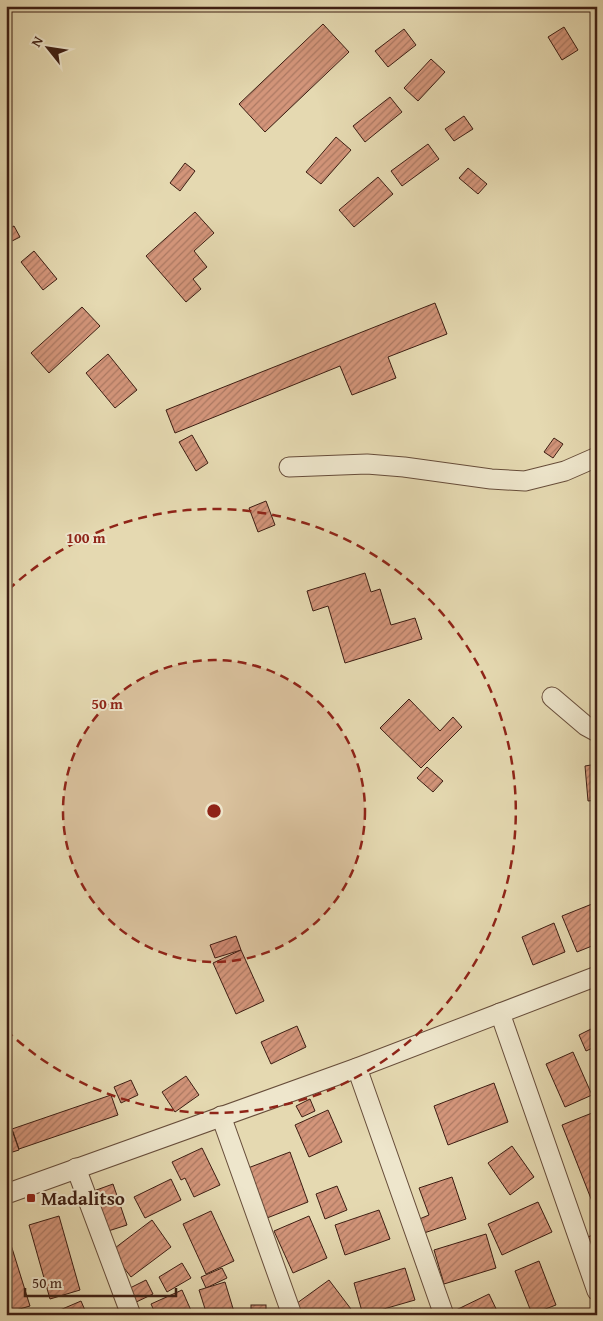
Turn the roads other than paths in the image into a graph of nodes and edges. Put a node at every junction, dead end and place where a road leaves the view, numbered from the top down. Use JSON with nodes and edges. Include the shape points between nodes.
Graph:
{"nodes":[{"id":1,"x":597,"y":457,"type":"edge"},
{"id":2,"x":289,"y":467,"type":"dead end"},
{"id":3,"x":552,"y":697,"type":"dead end"},
{"id":4,"x":597,"y":732,"type":"edge"},
{"id":5,"x":597,"y":976,"type":"edge"},
{"id":6,"x":500,"y":1013,"type":"junction"},
{"id":7,"x":357,"y":1068,"type":"junction"},
{"id":8,"x":221,"y":1116,"type":"junction"},
{"id":9,"x":76,"y":1168,"type":"junction"},
{"id":10,"x":6,"y":1194,"type":"edge"},
{"id":11,"x":597,"y":1291,"type":"edge"},
{"id":12,"x":131,"y":1315,"type":"edge"},
{"id":13,"x":292,"y":1315,"type":"edge"},
{"id":14,"x":444,"y":1315,"type":"edge"}],
"edges":[{"from":1,"to":2,"type":"street","via":[[565,471],[525,481],[404,466]]},
{"from":3,"to":4,"type":"street"},
{"from":5,"to":6,"type":"street"},
{"from":6,"to":7,"type":"street"},
{"from":6,"to":11,"type":"street"},
{"from":7,"to":8,"type":"street"},
{"from":7,"to":14,"type":"street"},
{"from":8,"to":9,"type":"street"},
{"from":8,"to":13,"type":"street"},
{"from":9,"to":10,"type":"street"},
{"from":9,"to":12,"type":"street"}]}
